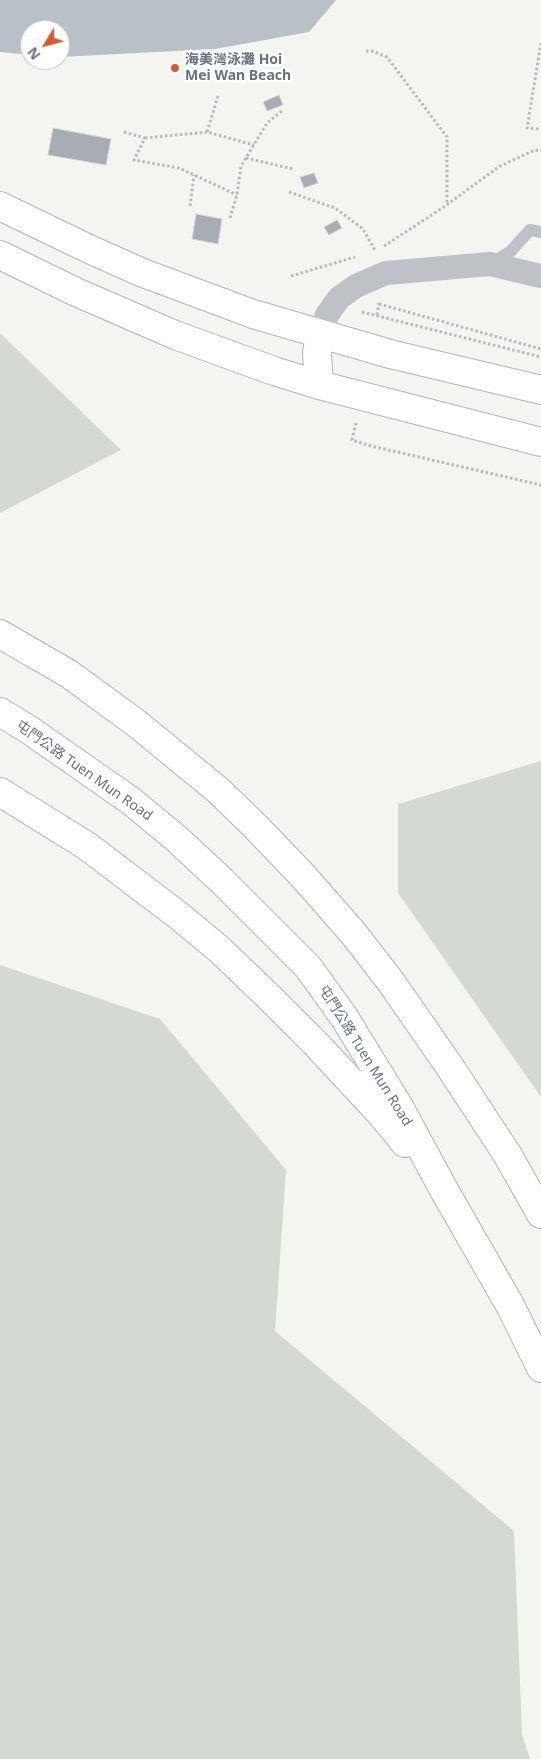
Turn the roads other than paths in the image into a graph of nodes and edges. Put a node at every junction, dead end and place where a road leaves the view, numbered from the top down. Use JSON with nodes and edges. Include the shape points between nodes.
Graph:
{"nodes":[{"id":1,"x":0,"y":206,"type":"edge"},
{"id":2,"x":541,"y":232,"type":"edge"},
{"id":3,"x":0,"y":255,"type":"edge"},
{"id":4,"x":490,"y":264,"type":"junction"},
{"id":5,"x":541,"y":276,"type":"edge"},
{"id":6,"x":320,"y":334,"type":"junction"},
{"id":7,"x":319,"y":385,"type":"junction"},
{"id":8,"x":541,"y":390,"type":"edge"},
{"id":9,"x":541,"y":442,"type":"edge"},
{"id":10,"x":0,"y":634,"type":"edge"},
{"id":11,"x":0,"y":712,"type":"edge"},
{"id":12,"x":0,"y":792,"type":"edge"},
{"id":13,"x":444,"y":1190,"type":"junction"},
{"id":14,"x":541,"y":1214,"type":"edge"},
{"id":15,"x":541,"y":1368,"type":"edge"}],
"edges":[{"from":1,"to":6,"type":"main road","via":[[143,272],[253,314]]},
{"from":2,"to":4,"type":"lane","via":[[530,230],[510,252]]},
{"from":3,"to":7,"type":"main road","via":[[175,335]]},
{"from":4,"to":5,"type":"street"},
{"from":4,"to":6,"type":"street","via":[[386,273],[356,286],[339,298],[327,315]]},
{"from":6,"to":7,"type":"main road","via":[[317,353]]},
{"from":6,"to":8,"type":"main road"},
{"from":7,"to":9,"type":"main road"},
{"from":10,"to":14,"type":"main road","via":[[69,674],[136,722],[219,791],[303,876],[391,982],[486,1122]]},
{"from":11,"to":13,"type":"main road","name":"屯門公路 Tuen Mun Road","via":[[124,796],[177,839],[308,967],[384,1081]]},
{"from":12,"to":13,"type":"main road","via":[[94,851],[220,950],[317,1044]]},
{"from":13,"to":15,"type":"main road","name":"屯門公路 Tuen Mun Road","via":[[511,1307]]}]}
